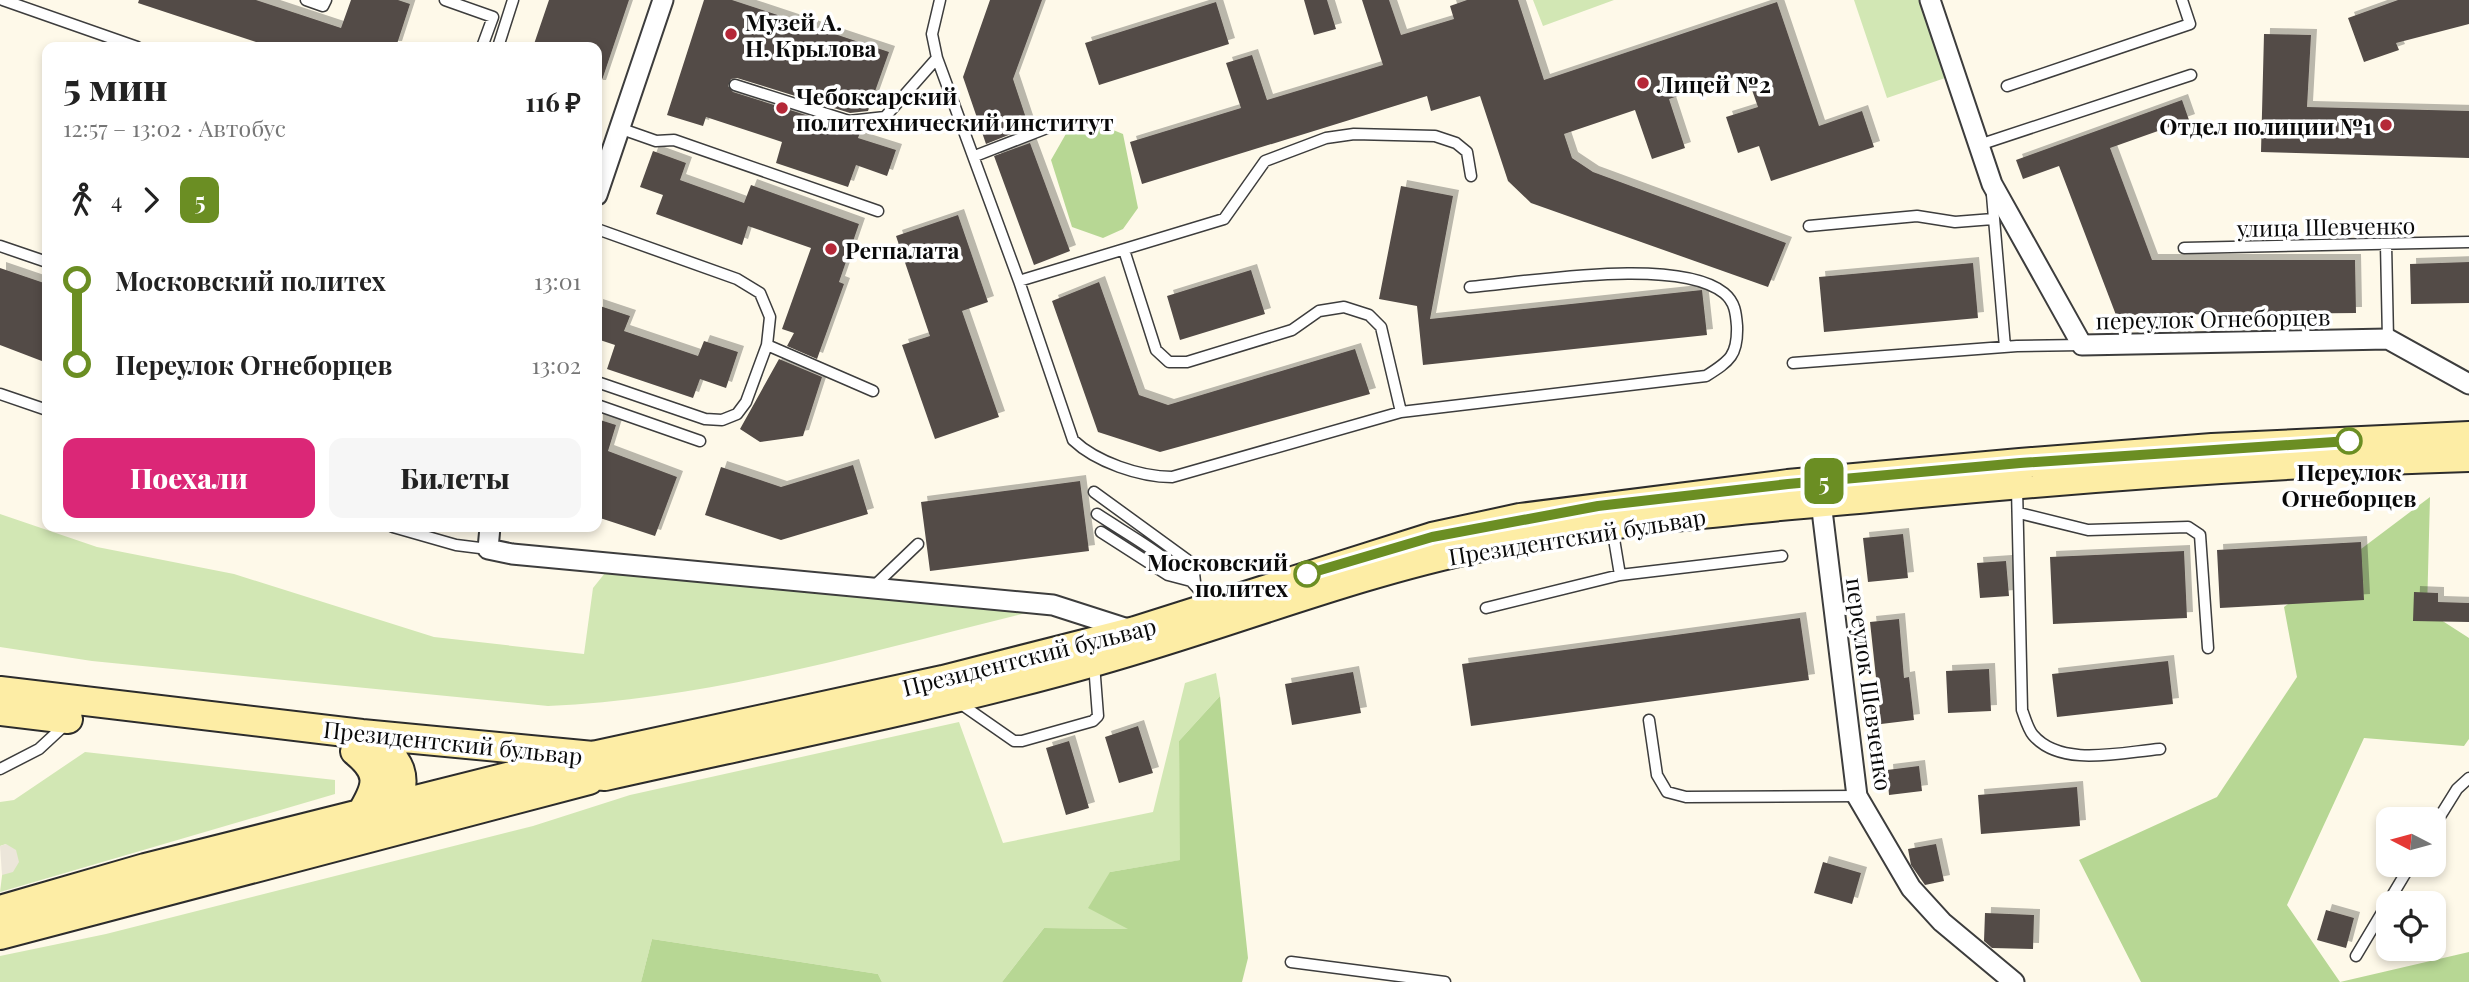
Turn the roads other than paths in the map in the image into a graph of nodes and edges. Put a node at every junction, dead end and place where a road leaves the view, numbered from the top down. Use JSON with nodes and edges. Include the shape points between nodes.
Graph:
{"nodes":[{"id":1,"x":3,"y":0,"type":"edge"},
{"id":2,"x":306,"y":0,"type":"edge"},
{"id":3,"x":326,"y":0,"type":"edge"},
{"id":4,"x":445,"y":0,"type":"edge"},
{"id":5,"x":513,"y":0,"type":"edge"},
{"id":6,"x":663,"y":0,"type":"edge"},
{"id":7,"x":940,"y":0,"type":"edge"},
{"id":8,"x":1930,"y":0,"type":"edge"},
{"id":9,"x":2182,"y":0,"type":"edge"},
{"id":10,"x":123,"y":42,"type":"edge"},
{"id":11,"x":484,"y":42,"type":"edge"},
{"id":12,"x":500,"y":42,"type":"edge"},
{"id":13,"x":937,"y":58,"type":"junction"},
{"id":14,"x":2191,"y":75,"type":"dead end"},
{"id":15,"x":735,"y":85,"type":"dead end"},
{"id":16,"x":2007,"y":86,"type":"dead end"},
{"id":17,"x":1052,"y":125,"type":"dead end"},
{"id":18,"x":619,"y":128,"type":"junction"},
{"id":19,"x":1979,"y":145,"type":"junction"},
{"id":20,"x":975,"y":156,"type":"junction"},
{"id":21,"x":1471,"y":176,"type":"dead end"},
{"id":22,"x":602,"y":180,"type":"edge"},
{"id":23,"x":1992,"y":184,"type":"junction"},
{"id":24,"x":878,"y":211,"type":"dead end"},
{"id":25,"x":1993,"y":219,"type":"junction"},
{"id":26,"x":1810,"y":226,"type":"dead end"},
{"id":27,"x":602,"y":231,"type":"edge"},
{"id":28,"x":2469,"y":242,"type":"edge"},
{"id":29,"x":2385,"y":244,"type":"junction"},
{"id":30,"x":0,"y":246,"type":"edge"},
{"id":31,"x":2184,"y":248,"type":"dead end"},
{"id":32,"x":1124,"y":250,"type":"junction"},
{"id":33,"x":42,"y":260,"type":"edge"},
{"id":34,"x":1019,"y":281,"type":"junction"},
{"id":35,"x":1470,"y":287,"type":"dead end"},
{"id":36,"x":2388,"y":339,"type":"junction"},
{"id":37,"x":767,"y":345,"type":"junction"},
{"id":38,"x":2082,"y":345,"type":"junction"},
{"id":39,"x":2004,"y":347,"type":"junction"},
{"id":40,"x":1793,"y":363,"type":"dead end"},
{"id":41,"x":602,"y":384,"type":"edge"},
{"id":42,"x":2469,"y":384,"type":"edge"},
{"id":43,"x":873,"y":391,"type":"dead end"},
{"id":44,"x":0,"y":394,"type":"edge"},
{"id":45,"x":602,"y":407,"type":"edge"},
{"id":46,"x":42,"y":408,"type":"edge"},
{"id":47,"x":1401,"y":412,"type":"junction"},
{"id":48,"x":2469,"y":436,"type":"edge"},
{"id":49,"x":700,"y":441,"type":"dead end"},
{"id":50,"x":2469,"y":457,"type":"edge"},
{"id":51,"x":2017,"y":484,"type":"junction"},
{"id":52,"x":1094,"y":492,"type":"dead end"},
{"id":53,"x":1821,"y":502,"type":"junction"},
{"id":54,"x":2020,"y":513,"type":"junction"},
{"id":55,"x":1097,"y":514,"type":"dead end"},
{"id":56,"x":1612,"y":526,"type":"junction"},
{"id":57,"x":410,"y":532,"type":"edge"},
{"id":58,"x":489,"y":532,"type":"edge"},
{"id":59,"x":1101,"y":532,"type":"dead end"},
{"id":60,"x":918,"y":544,"type":"dead end"},
{"id":61,"x":488,"y":549,"type":"junction"},
{"id":62,"x":1782,"y":556,"type":"dead end"},
{"id":63,"x":1620,"y":575,"type":"junction"},
{"id":64,"x":1195,"y":583,"type":"junction"},
{"id":65,"x":872,"y":587,"type":"junction"},
{"id":66,"x":1211,"y":606,"type":"junction"},
{"id":67,"x":1486,"y":608,"type":"dead end"},
{"id":68,"x":1135,"y":631,"type":"junction"},
{"id":69,"x":2208,"y":648,"type":"dead end"},
{"id":70,"x":1094,"y":662,"type":"junction"},
{"id":71,"x":0,"y":691,"type":"edge"},
{"id":72,"x":952,"y":698,"type":"junction"},
{"id":73,"x":0,"y":711,"type":"edge"},
{"id":74,"x":71,"y":719,"type":"junction"},
{"id":75,"x":1649,"y":720,"type":"dead end"},
{"id":76,"x":358,"y":743,"type":"junction"},
{"id":77,"x":2160,"y":749,"type":"dead end"},
{"id":78,"x":393,"y":756,"type":"junction"},
{"id":79,"x":599,"y":766,"type":"junction"},
{"id":80,"x":0,"y":769,"type":"edge"},
{"id":81,"x":530,"y":770,"type":"junction"},
{"id":82,"x":2469,"y":778,"type":"edge"},
{"id":83,"x":1857,"y":796,"type":"junction"},
{"id":84,"x":395,"y":805,"type":"junction"},
{"id":85,"x":2446,"y":807,"type":"edge"},
{"id":86,"x":364,"y":827,"type":"junction"},
{"id":87,"x":2403,"y":877,"type":"edge"},
{"id":88,"x":0,"y":910,"type":"edge"},
{"id":89,"x":0,"y":935,"type":"edge"},
{"id":90,"x":2356,"y":956,"type":"dead end"},
{"id":91,"x":1292,"y":962,"type":"dead end"},
{"id":92,"x":1445,"y":982,"type":"edge"},
{"id":93,"x":2014,"y":982,"type":"edge"}],
"edges":[{"from":1,"to":10,"type":"lane"},
{"from":2,"to":3,"type":"lane","via":[[323,6]]},
{"from":4,"to":11,"type":"lane","via":[[493,17]]},
{"from":5,"to":12,"type":"lane"},
{"from":6,"to":18,"type":"street"},
{"from":7,"to":13,"type":"lane","via":[[932,34]]},
{"from":8,"to":19,"type":"street","name":"переулок Огнеборцев"},
{"from":9,"to":16,"type":"lane","via":[[2190,24]]},
{"from":13,"to":15,"type":"lane","via":[[885,117],[849,121]]},
{"from":13,"to":20,"type":"lane"},
{"from":14,"to":19,"type":"lane"},
{"from":17,"to":20,"type":"lane"},
{"from":18,"to":22,"type":"street"},
{"from":18,"to":24,"type":"lane","via":[[656,141],[674,140]]},
{"from":19,"to":23,"type":"street","name":"переулок Огнеборцев"},
{"from":20,"to":34,"type":"lane"},
{"from":21,"to":32,"type":"lane","via":[[1467,152],[1456,142],[1435,136],[1326,138],[1265,162],[1224,219]]},
{"from":23,"to":25,"type":"lane"},
{"from":23,"to":38,"type":"street","name":"переулок Огнеборцев"},
{"from":25,"to":26,"type":"lane","via":[[1955,222],[1917,216]]},
{"from":25,"to":39,"type":"lane"},
{"from":27,"to":37,"type":"lane","via":[[737,279],[760,293],[771,317]]},
{"from":28,"to":29,"type":"lane","name":"улица Шевченко"},
{"from":29,"to":31,"type":"lane","name":"улица Шевченко"},
{"from":29,"to":36,"type":"lane"},
{"from":30,"to":33,"type":"lane"},
{"from":32,"to":34,"type":"lane"},
{"from":32,"to":47,"type":"lane","via":[[1156,350],[1169,362],[1187,362],[1292,330],[1319,311],[1344,307],[1369,315],[1381,327]]},
{"from":34,"to":47,"type":"lane","via":[[1073,440],[1087,453],[1154,477],[1172,477]]},
{"from":35,"to":47,"type":"lane","via":[[1645,272],[1690,278],[1724,292],[1736,308],[1738,343],[1729,362],[1706,376]]},
{"from":36,"to":38,"type":"street","name":"переулок Огнеборцев"},
{"from":36,"to":42,"type":"street"},
{"from":37,"to":41,"type":"lane","via":[[746,402],[737,414],[722,420],[705,419]]},
{"from":37,"to":43,"type":"lane"},
{"from":38,"to":39,"type":"lane"},
{"from":39,"to":40,"type":"lane"},
{"from":44,"to":46,"type":"lane"},
{"from":45,"to":49,"type":"lane"},
{"from":48,"to":66,"type":"main road","name":"Президентский бульвар","via":[[2020,463],[1598,506],[1432,537]]},
{"from":50,"to":51,"type":"main road","name":"Президентский бульвар"},
{"from":51,"to":53,"type":"main road","name":"Президентский бульвар"},
{"from":51,"to":54,"type":"lane"},
{"from":52,"to":64,"type":"lane","via":[[1193,564]]},
{"from":53,"to":56,"type":"main road","name":"Президентский бульвар"},
{"from":53,"to":83,"type":"street","name":"переулок Шевченко"},
{"from":54,"to":69,"type":"lane","via":[[2088,530],[2188,527],[2200,535]]},
{"from":54,"to":77,"type":"lane","via":[[2018,644],[2022,710],[2032,734],[2051,750],[2081,755]]},
{"from":55,"to":64,"type":"lane"},
{"from":56,"to":63,"type":"lane"},
{"from":56,"to":70,"type":"main road","name":"Президентский бульвар","via":[[1437,557]]},
{"from":57,"to":61,"type":"lane"},
{"from":58,"to":61,"type":"street"},
{"from":59,"to":64,"type":"lane","via":[[1168,575]]},
{"from":60,"to":65,"type":"lane"},
{"from":61,"to":65,"type":"street"},
{"from":62,"to":63,"type":"lane"},
{"from":63,"to":67,"type":"lane"},
{"from":64,"to":66,"type":"lane"},
{"from":65,"to":68,"type":"street","via":[[1053,605]]},
{"from":66,"to":68,"type":"main road","name":"Президентский бульвар"},
{"from":68,"to":79,"type":"main road","name":"Президентский бульвар"},
{"from":70,"to":72,"type":"main road","name":"Президентский бульвар"},
{"from":70,"to":72,"type":"lane","via":[[1098,716],[1021,741],[1014,741]]},
{"from":71,"to":76,"type":"main road","name":"Президентский бульвар"},
{"from":72,"to":79,"type":"main road","name":"Президентский бульвар"},
{"from":73,"to":74,"type":"main road","name":"Президентский бульвар"},
{"from":74,"to":76,"type":"main road","name":"Президентский бульвар"},
{"from":74,"to":80,"type":"lane","via":[[39,749]]},
{"from":75,"to":83,"type":"lane","via":[[1657,775],[1667,792],[1686,797]]},
{"from":76,"to":78,"type":"main road"},
{"from":76,"to":79,"type":"main road","name":"Президентский бульвар"},
{"from":76,"to":86,"type":"main road","via":[[375,775]]},
{"from":78,"to":81,"type":"main road","name":"Президентский бульвар"},
{"from":78,"to":84,"type":"main road","via":[[402,778]]},
{"from":79,"to":81,"type":"main road"},
{"from":79,"to":86,"type":"main road"},
{"from":81,"to":84,"type":"main road"},
{"from":82,"to":85,"type":"lane"},
{"from":83,"to":93,"type":"street","name":"переулок Шевченко","via":[[1911,888],[1942,922]]},
{"from":84,"to":86,"type":"main road"},
{"from":86,"to":88,"type":"main road","via":[[145,868]]},
{"from":86,"to":89,"type":"main road"},
{"from":87,"to":90,"type":"lane"},
{"from":91,"to":92,"type":"lane"}]}
